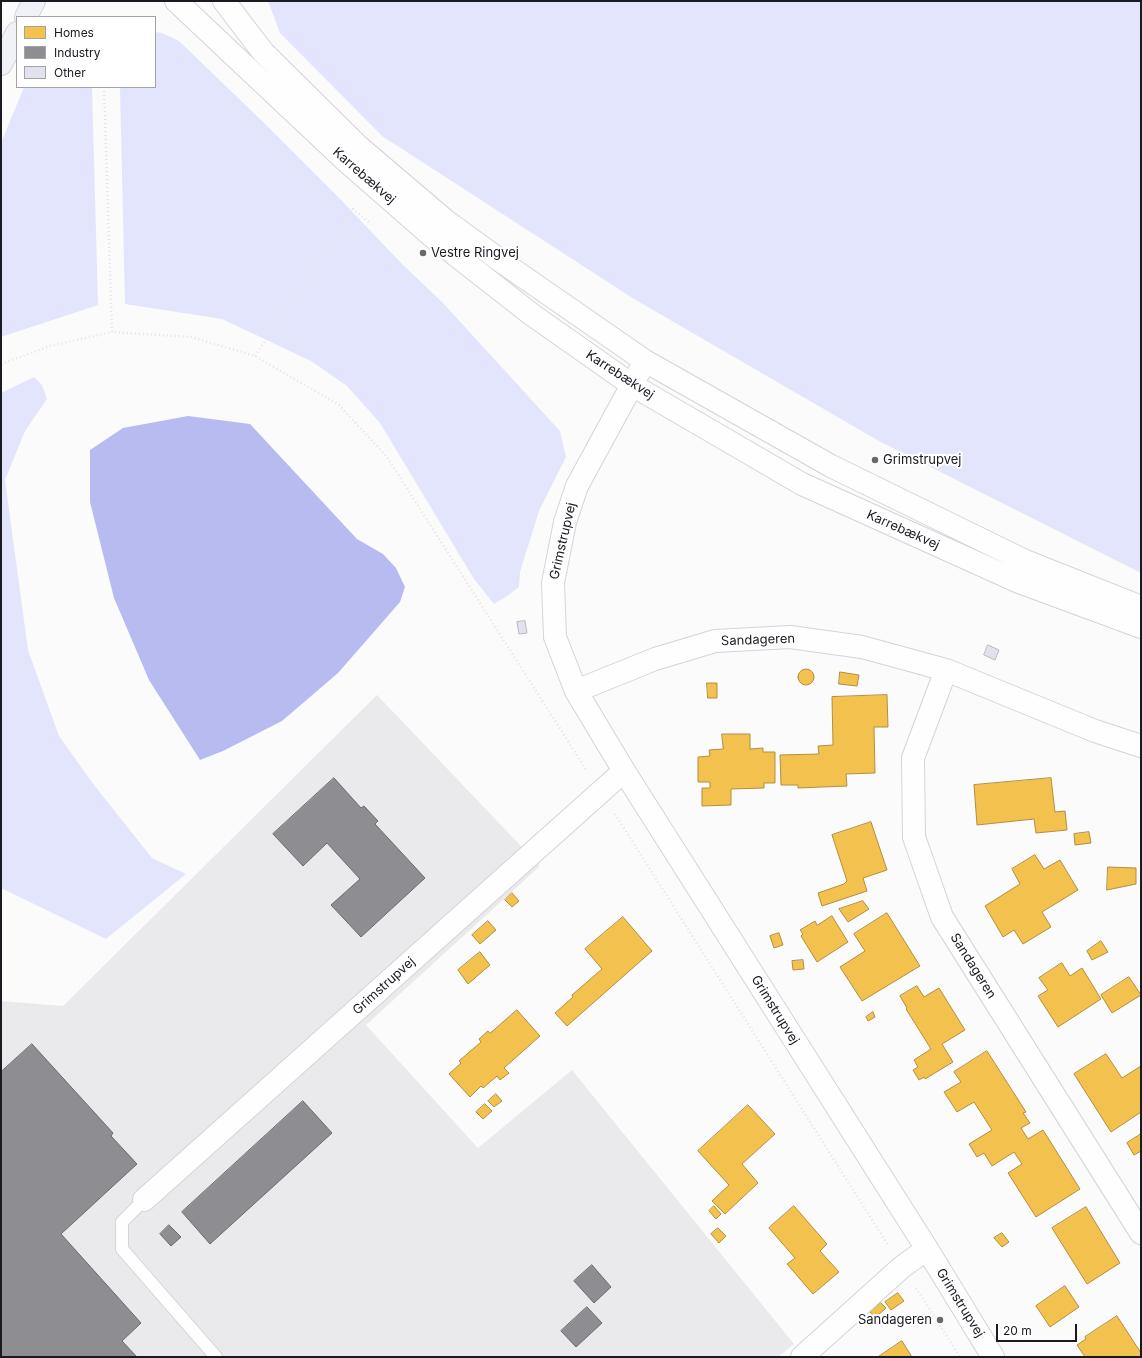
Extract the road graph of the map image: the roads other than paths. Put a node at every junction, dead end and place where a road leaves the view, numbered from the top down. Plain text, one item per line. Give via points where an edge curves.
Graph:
1 (34, 1) edge
2 (176, 1) edge
3 (224, 1) edge
4 (26, 16) edge
5 (16, 35) edge
6 (1, 64) edge
7 (645, 361) junction
8 (632, 385) junction
9 (1141, 607) edge
10 (1141, 627) edge
11 (946, 670) junction
12 (576, 691) junction
13 (1141, 746) edge
14 (624, 771) junction
15 (144, 1200) joint
16 (1141, 1234) edge
17 (927, 1249) junction
18 (216, 1357) edge
19 (802, 1357) edge
20 (993, 1357) edge

1 - 4 main road
2 - 8 street, Karrebækvej via 346,161 434,238 531,314
3 - 7 street, Karrebækvej via 263,52 358,146 446,221
5 - 6 main road
7 - 8 street, Grimstrupvej
7 - 9 street, Karrebækvej via 830,466 1025,561
8 - 10 street, Karrebækvej via 802,484 1019,582
8 - 12 street, Grimstrupvej via 577,486 565,522 553,583 555,637
11 - 12 street, Sandageren via 862,647 790,636 715,641 655,659
11 - 13 street, Sandageren via 1095,731
11 - 16 street, Sandageren via 913,758 914,837 942,917
12 - 14 street, Grimstrupvej
14 - 15 street, Grimstrupvej
14 - 17 street, Grimstrupvej
15 - 18 lane via 122,1222 122,1249
17 - 19 street via 902,1267
17 - 20 street, Grimstrupvej

